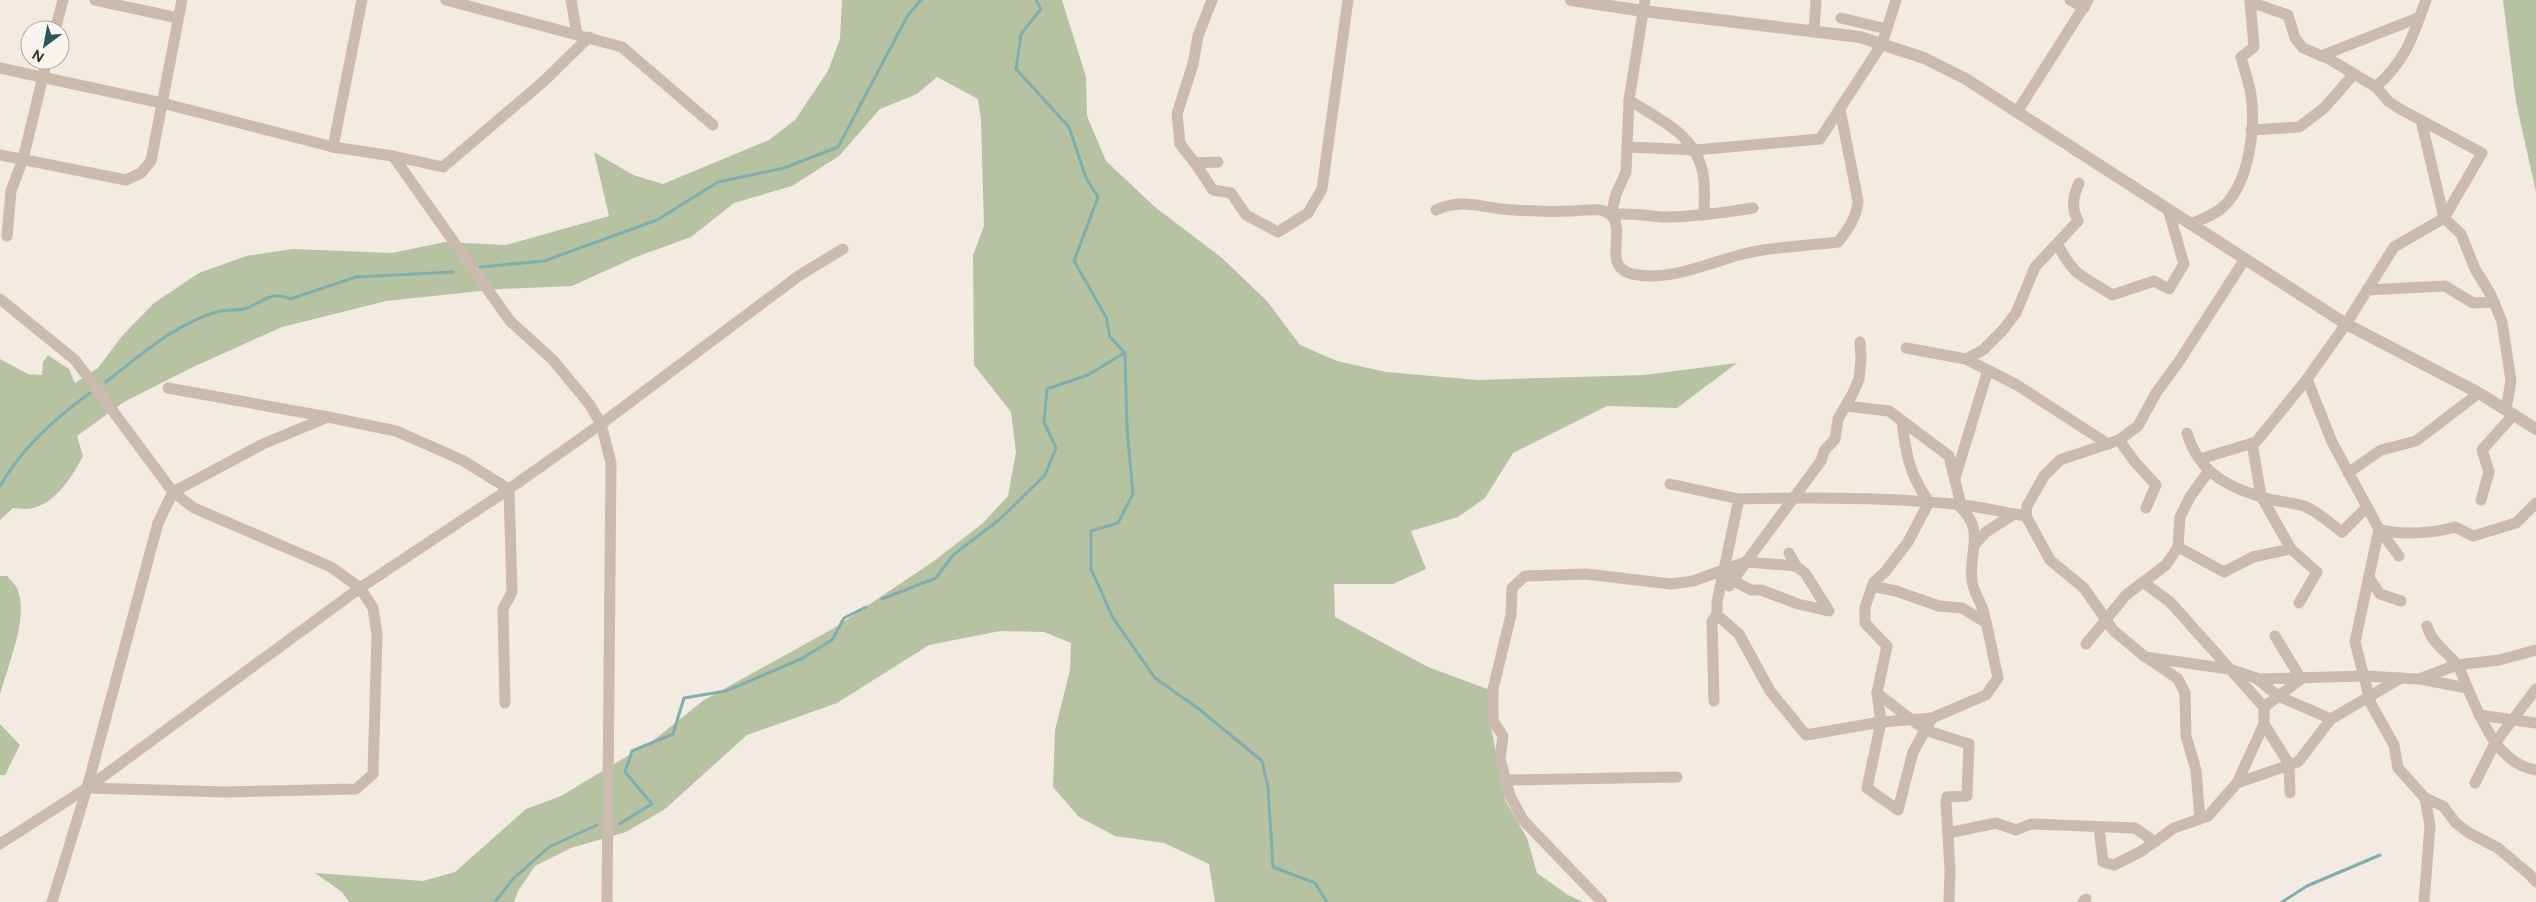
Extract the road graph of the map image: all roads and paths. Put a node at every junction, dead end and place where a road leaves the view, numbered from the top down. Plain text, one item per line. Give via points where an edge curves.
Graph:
1 (63, 0) edge
2 (95, 0) edge
3 (182, 0) edge
4 (362, 0) edge
5 (446, 0) edge
6 (571, 0) edge
7 (1212, 0) edge
8 (1348, 0) edge
9 (1571, 0) edge
10 (1816, 0) edge
11 (1896, 0) edge
12 (2070, 0) edge
13 (2426, 0) edge
14 (2250, 1) edge
15 (2086, 4) edge
16 (1644, 6) edge
17 (2420, 17) junction
18 (178, 18) junction
19 (1841, 18) dead end
20 (58, 20) edge
21 (1887, 29) junction
22 (1814, 31) junction
23 (576, 34) junction
24 (589, 37) junction
25 (1882, 44) junction
26 (2321, 56) junction
27 (0, 68) edge
28 (44, 70) edge
29 (2354, 74) junction
30 (42, 77) junction
31 (2376, 87) junction
32 (1629, 100) junction
33 (162, 103) junction
34 (1840, 109) junction
35 (2017, 112) junction
36 (2421, 120) junction
37 (714, 125) dead end
38 (2251, 130) junction
39 (333, 147) junction
40 (1629, 147) junction
41 (1695, 150) junction
42 (0, 155) edge
43 (393, 156) junction
44 (23, 159) junction
45 (1218, 162) dead end
46 (1195, 163) junction
47 (2079, 183) dead end
48 (1753, 208) dead end
49 (2168, 209) junction
50 (1436, 210) dead end
51 (1611, 215) junction
52 (1704, 215) junction
53 (2444, 218) junction
54 (2191, 224) junction
55 (7, 236) dead end
56 (2058, 245) junction
57 (843, 249) dead end
58 (2245, 259) junction
59 (2367, 290) junction
60 (0, 299) edge
61 (2494, 302) junction
62 (2346, 324) junction
63 (1860, 342) dead end
64 (1906, 348) dead end
65 (1966, 359) junction
66 (1988, 370) junction
67 (2307, 379) junction
68 (168, 388) dead end
69 (2479, 393) junction
70 (1846, 406) junction
71 (2510, 412) junction
72 (328, 416) junction
73 (1902, 421) junction
74 (601, 424) junction
75 (2536, 429) edge
76 (2187, 433) dead end
77 (2114, 442) junction
78 (2252, 444) junction
79 (2200, 459) junction
80 (2208, 472) junction
81 (2348, 472) junction
82 (1955, 478) junction
83 (1670, 484) dead end
84 (509, 489) junction
85 (173, 492) junction
86 (2261, 496) junction
87 (1794, 497) junction
88 (1739, 499) junction
89 (2481, 500) dead end
90 (1929, 502) junction
91 (2536, 503) edge
92 (1959, 504) junction
93 (2367, 507) junction
94 (2146, 508) dead end
95 (2020, 515) junction
96 (2379, 529) junction
97 (1976, 543) junction
98 (2178, 547) junction
99 (2291, 549) junction
100 (1789, 553) dead end
101 (2399, 556) dead end
102 (1746, 562) junction
103 (1796, 566) junction
104 (1727, 575) junction
105 (2369, 578) junction
106 (2143, 582) junction
107 (1872, 586) junction
108 (360, 588) junction
109 (2401, 601) dead end
110 (2299, 603) dead end
111 (1717, 615) junction
112 (2105, 618) junction
113 (1985, 622) junction
114 (2427, 626) dead end
115 (2275, 636) dead end
116 (2086, 644) dead end
117 (2536, 650) edge
118 (2145, 657) junction
119 (2457, 665) junction
120 (2228, 669) junction
121 (2364, 676) junction
122 (2255, 678) junction
123 (2401, 678) junction
124 (2301, 679) junction
125 (2419, 679) junction
126 (2467, 688) junction
127 (2536, 689) edge
128 (1877, 693) junction
129 (2278, 696) junction
130 (2369, 696) junction
131 (1714, 701) dead end
132 (505, 703) dead end
133 (2264, 707) junction
134 (2480, 715) junction
135 (1932, 718) junction
136 (2331, 719) junction
137 (1913, 720) junction
138 (2512, 720) junction
139 (1881, 722) junction
140 (2536, 723) edge
141 (2264, 724) junction
142 (1925, 730) junction
143 (2495, 743) junction
144 (2289, 764) junction
145 (2536, 770) edge
146 (1677, 778) dead end
147 (1506, 780) junction
148 (2236, 783) junction
149 (2475, 783) dead end
150 (87, 788) junction
151 (2290, 793) dead end
152 (2425, 798) junction
153 (2200, 819) junction
154 (2099, 827) junction
155 (1948, 833) junction
156 (2155, 842) junction
157 (0, 844) edge
158 (2534, 876) edge
159 (52, 902) edge
160 (608, 902) edge
161 (1602, 902) edge
162 (1948, 902) edge
163 (2424, 902) edge

1 - 20 street
2 - 18 street
3 - 18 street
4 - 39 street
5 - 23 street
6 - 23 street
7 - 46 street via 1198,36 1177,114 1180,144
8 - 46 street via 1322,189 1308,213 1278,232 1246,215 1231,193 1213,190
9 - 16 street
10 - 22 street
11 - 21 street
12 - 15 street
13 - 17 street
14 - 26 street via 2288,15 2295,38 2303,48
14 - 38 street via 2254,47 2241,57 2251,96
15 - 35 street
16 - 22 street
16 - 32 street
17 - 26 street
17 - 31 street via 2405,56
18 - 33 street
19 - 21 street
21 - 25 street
22 - 25 street via 1860,37
23 - 24 street
24 - 37 street via 622,47
24 - 43 street via 544,81 442,168
25 - 34 street
25 - 35 street via 1924,58
26 - 29 street
27 - 30 street
28 - 30 street
29 - 31 street
29 - 38 street via 2324,108 2299,127
30 - 33 street
30 - 44 street
31 - 36 street via 2388,101
32 - 40 street
32 - 41 street via 1680,132
33 - 39 street
33 - 44 street via 151,161 141,173 126,180
34 - 41 street via 1820,139
34 - 51 street via 1858,201 1852,225 1838,242 1744,254 1708,266 1656,276 1631,274 1620,268 1616,261 1615,223
35 - 49 street
36 - 53 street
36 - 53 street via 2482,153
38 - 54 street via 2251,148 2234,194 2224,207
39 - 43 street
40 - 41 street
40 - 51 street via 1626,172
41 - 52 street via 1702,171
42 - 44 street
43 - 74 street via 510,321 552,360 590,405
44 - 55 street via 11,191
45 - 46 street
47 - 56 street via 2073,210 2078,221
48 - 52 street
49 - 54 street
49 - 56 street via 2184,264 2169,289 2154,281 2112,295 2078,275
50 - 51 street via 1463,202 1503,209 1602,210
51 - 52 street
53 - 59 street via 2394,247
53 - 61 street via 2461,234 2475,269
54 - 58 street
56 - 65 street via 2035,268 2016,313 2003,330 1983,350
57 - 74 street via 800,275
58 - 62 street
58 - 77 street via 2156,393 2143,420 2132,432
59 - 61 street via 2445,286 2473,303
59 - 62 street
60 - 85 street via 75,360
61 - 71 street via 2502,322 2511,380
62 - 67 street
62 - 69 street
63 - 70 street via 1859,379
64 - 65 street
65 - 66 street
66 - 77 street
66 - 82 street
67 - 78 street
67 - 81 street via 2332,442
68 - 72 street
69 - 71 street
69 - 81 street via 2416,441 2381,450
70 - 73 street via 1889,411
70 - 87 street via 1838,419 1835,439
71 - 75 street
71 - 89 street via 2482,450 2489,472
72 - 84 street via 396,431 462,460
72 - 85 street via 264,444
73 - 82 street via 1949,456
73 - 90 street via 1908,463 1916,485
74 - 84 street
74 - 160 street via 611,463
76 - 79 street
77 - 94 street via 2156,485
77 - 95 street via 2051,466
78 - 79 street
78 - 86 street
79 - 80 street
80 - 86 street via 2235,487
80 - 98 street via 2180,517
81 - 93 street
82 - 92 street
83 - 88 street
84 - 108 street
84 - 132 street via 512,592 503,609
85 - 108 street via 194,508 331,567
85 - 150 street via 158,524
86 - 93 street via 2305,506 2342,532
86 - 99 street
87 - 88 street
87 - 90 street via 1864,497
87 - 102 street
88 - 104 street
90 - 92 street
90 - 107 street via 1908,542
91 - 96 street via 2516,523 2473,536 2455,527 2439,532 2390,533
92 - 95 street
92 - 97 street via 1971,520
93 - 96 street
95 - 97 street via 1986,532
95 - 112 street via 2050,560 2084,588
96 - 101 street
96 - 105 street
97 - 113 street via 1972,580
98 - 99 street via 2224,572 2253,557
98 - 106 street via 2166,565
99 - 110 street via 2317,572
100 - 103 street
102 - 103 street
102 - 104 street
103 - 104 street via 1829,611 1761,590 1751,590
104 - 111 street via 1717,602
104 - 147 street via 1671,584 1586,574 1525,576 1512,588 1511,615 1493,689 1493,721 1503,736 1500,759
105 - 109 street via 2380,594
105 - 121 street via 2355,642
106 - 112 street
106 - 120 street via 2170,602
107 - 113 street via 1939,606 1962,608
107 - 128 street via 1865,607 1866,623 1887,646
108 - 150 street
108 - 150 street via 372,608 377,635 373,774 356,789 228,792
111 - 131 street via 1712,621
111 - 139 street via 1739,634 1770,691 1806,735
112 - 116 street
112 - 118 street via 2112,630
113 - 135 street via 1998,678 1986,694
114 - 119 street via 2430,638
115 - 124 street
117 - 119 street via 2499,660
118 - 120 street
118 - 153 street via 2178,679 2185,693 2186,736 2196,770
119 - 125 street
119 - 126 street
120 - 122 street
120 - 133 street
121 - 123 street
121 - 124 street
121 - 130 street
122 - 124 street
122 - 129 street
123 - 125 street
123 - 130 street
124 - 129 street
125 - 126 street
126 - 134 street
127 - 138 street
128 - 137 street
128 - 139 street
129 - 133 street
129 - 136 street
130 - 136 street
130 - 152 street via 2394,745 2398,768
133 - 141 street
134 - 138 street
134 - 143 street
135 - 137 street
135 - 142 street
136 - 144 street via 2307,753 2298,762
137 - 139 street
137 - 142 street
138 - 140 street
138 - 143 street
139 - 142 street via 1867,788 1898,810 1913,752
141 - 144 street
141 - 148 street
142 - 155 street via 1968,744 1970,778 1967,796 1947,797
143 - 145 street via 2515,764
143 - 149 street
144 - 148 street
144 - 151 street
146 - 147 street
147 - 161 street via 1510,796 1523,820
148 - 153 street via 2208,816
150 - 157 street
150 - 159 street
152 - 158 street via 2443,806 2469,833 2498,848
152 - 163 street via 2430,826
153 - 156 street via 2174,828
154 - 155 street via 2030,824 2016,830 1996,823
154 - 156 street via 2135,828
154 - 156 street via 2103,862 2114,865
155 - 162 street

